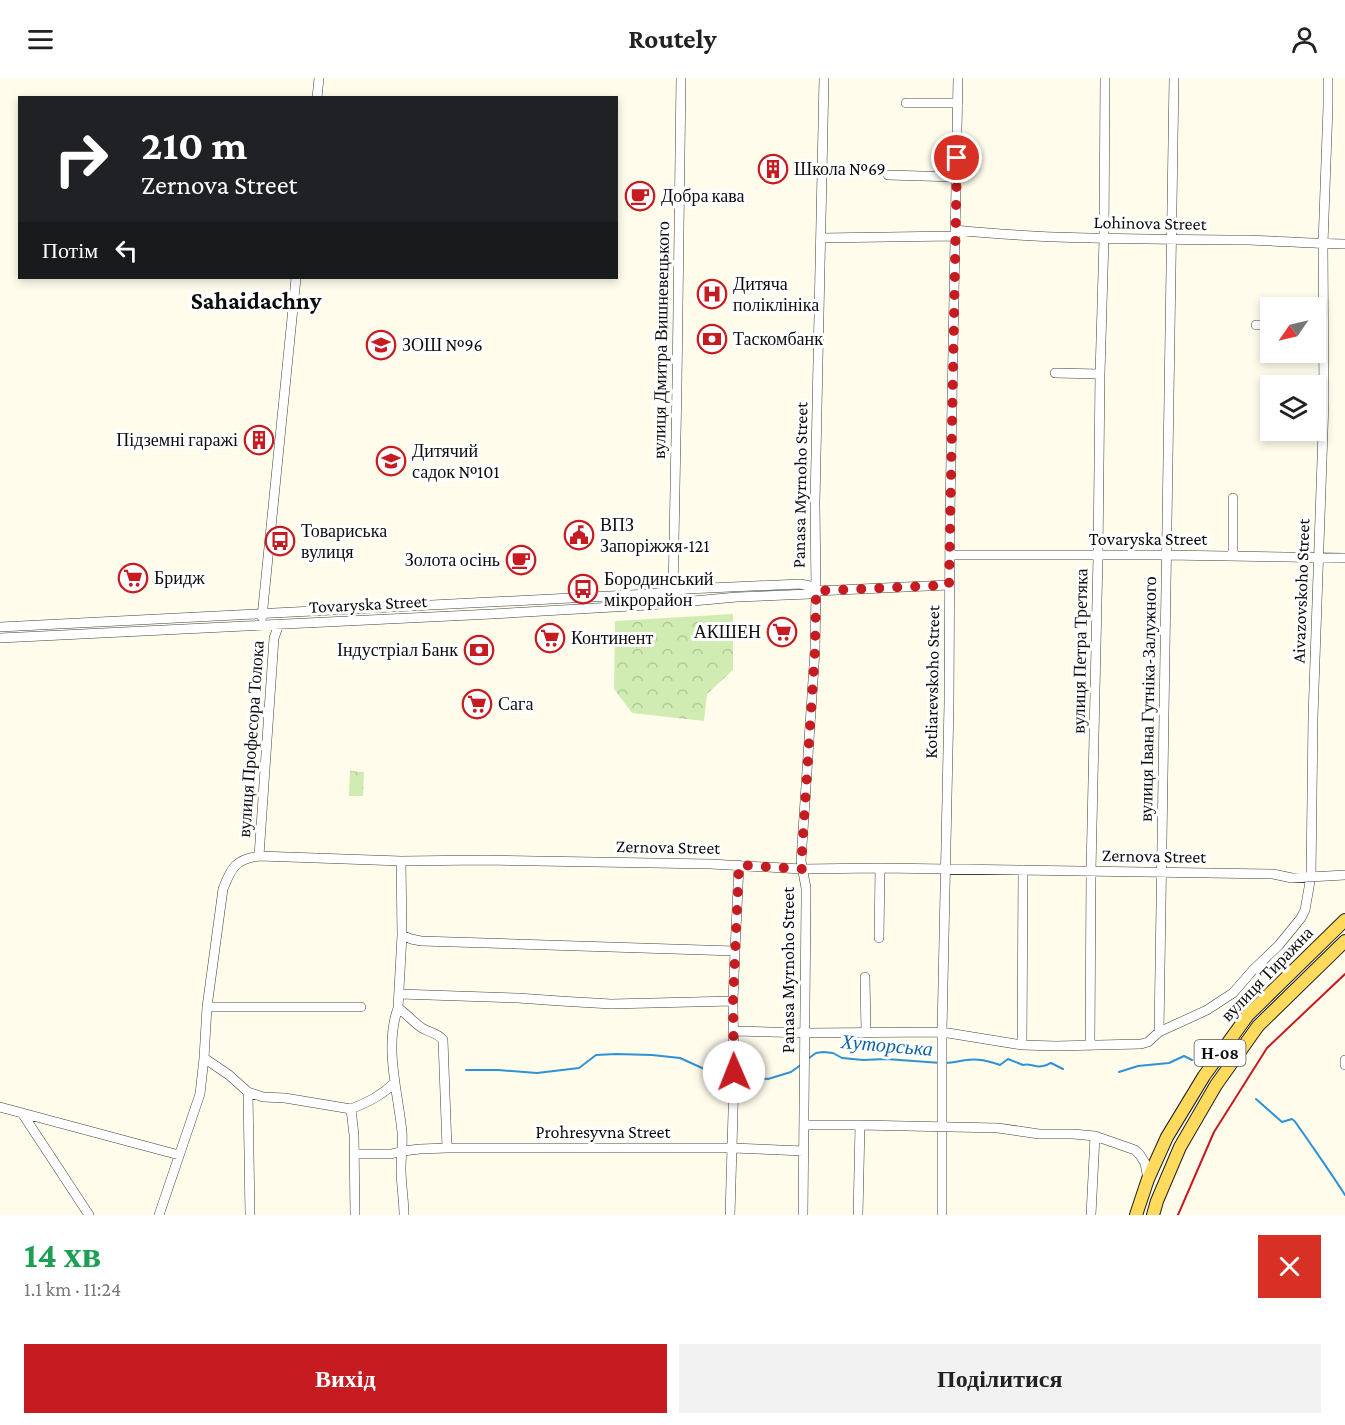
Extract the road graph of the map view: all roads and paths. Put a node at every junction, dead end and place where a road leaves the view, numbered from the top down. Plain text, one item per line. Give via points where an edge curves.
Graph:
1 (319, 78) edge
2 (681, 78) edge
3 (824, 78) edge
4 (958, 78) edge
5 (1105, 78) edge
6 (1174, 78) edge
7 (1328, 78) edge
8 (317, 96) edge
9 (906, 103) dead end
10 (958, 104) junction
11 (888, 175) dead end
12 (956, 177) junction
13 (955, 233) junction
14 (821, 238) junction
15 (1104, 239) junction
16 (1171, 240) junction
17 (1323, 244) junction
18 (1345, 244) edge
19 (296, 279) edge
20 (1320, 297) edge
21 (1256, 325) dead end
22 (1260, 325) edge
23 (1321, 363) edge
24 (1055, 373) dead end
25 (1100, 374) junction
26 (1233, 498) dead end
27 (950, 555) junction
28 (1167, 555) junction
29 (1098, 556) junction
30 (1233, 556) junction
31 (1319, 558) junction
32 (1345, 558) edge
33 (949, 585) junction
34 (672, 590) junction
35 (816, 591) junction
36 (649, 594) junction
37 (673, 602) junction
38 (649, 604) junction
39 (262, 613) junction
40 (140, 620) junction
41 (279, 624) junction
42 (262, 625) junction
43 (0, 627) edge
44 (140, 631) junction
45 (0, 638) edge
46 (259, 856) junction
47 (401, 861) junction
48 (739, 865) junction
49 (880, 868) junction
50 (802, 869) junction
51 (945, 869) junction
52 (1023, 870) junction
53 (1091, 872) junction
54 (1161, 872) junction
55 (1345, 875) edge
56 (1311, 876) junction
57 (1345, 920) edge
58 (402, 935) junction
59 (879, 938) dead end
60 (1345, 941) edge
61 (735, 951) junction
62 (865, 977) dead end
63 (399, 994) junction
64 (733, 1001) junction
65 (207, 1007) junction
66 (361, 1007) dead end
67 (398, 1008) junction
68 (734, 1031) junction
69 (942, 1032) junction
70 (1159, 1032) junction
71 (805, 1033) junction
72 (866, 1033) junction
73 (1022, 1045) junction
74 (1090, 1046) junction
75 (204, 1058) junction
76 (1345, 1060) edge
77 (1345, 1065) edge
78 (394, 1083) junction
79 (248, 1092) junction
80 (0, 1107) edge
81 (351, 1109) junction
82 (22, 1113) junction
83 (804, 1125) junction
84 (860, 1125) junction
85 (941, 1126) junction
86 (1095, 1136) junction
87 (447, 1148) junction
88 (733, 1148) junction
89 (403, 1151) junction
90 (804, 1151) junction
91 (354, 1154) junction
92 (178, 1155) junction
93 (1148, 1179) junction
94 (89, 1215) edge
95 (159, 1215) edge
96 (250, 1215) edge
97 (355, 1215) edge
98 (404, 1215) edge
99 (730, 1215) edge
100 (803, 1215) edge
101 (858, 1215) edge
102 (942, 1215) edge
103 (1091, 1215) edge
104 (1136, 1215) edge
105 (1153, 1215) edge

1 - 8 street
2 - 34 street, вулиця Дмитра Вишневецького
3 - 14 street, Panasa Myrnoho Street
4 - 10 street, Kotliarevskoho Street
5 - 15 street, вулиця Петра Третяка
6 - 16 street, вулиця Івана Гутніка-Залужного
7 - 17 street, Aivazovskoho Street
9 - 10 street
10 - 12 street, Kotliarevskoho Street
11 - 12 street
12 - 13 street, Kotliarevskoho Street
13 - 14 street, Lohinova Street
13 - 15 street, Lohinova Street
13 - 27 street, Kotliarevskoho Street
14 - 35 street, Panasa Myrnoho Street
15 - 16 street, Lohinova Street
15 - 25 street, вулиця Петра Третяка
16 - 17 street, Lohinova Street
16 - 28 street, вулиця Івана Гутніка-Залужного
17 - 18 street, Lohinova Street
17 - 20 street, Aivazovskoho Street
19 - 39 street, вулиця Професора Толока
21 - 22 street
23 - 31 street, Aivazovskoho Street via 1324,402
24 - 25 street
25 - 29 street, вулиця Петра Третяка
26 - 30 street
27 - 29 street, Tovaryska Street
27 - 33 street, Kotliarevskoho Street
28 - 29 street, Tovaryska Street
28 - 30 street, Tovaryska Street
28 - 54 street, вулиця Івана Гутніка-Залужного
29 - 53 street, вулиця Петра Третяка
30 - 31 street, Tovaryska Street
31 - 32 street, Tovaryska Street
31 - 56 street, Aivazovskoho Street
33 - 35 street
33 - 51 street, Kotliarevskoho Street
34 - 35 street, Tovaryska Street via 800,584
34 - 36 street, Tovaryska Street
34 - 37 street, вулиця Дмитра Вишневецького
35 - 37 street, Tovaryska Street
35 - 50 street, Panasa Myrnoho Street
36 - 38 street via 655,599
36 - 39 street, Tovaryska Street
37 - 38 street, Tovaryska Street
38 - 41 street, Tovaryska Street
39 - 40 street, Tovaryska Street
39 - 42 street, вулиця Професора Толока
40 - 43 street, Tovaryska Street
40 - 44 street
41 - 42 street, Tovaryska Street
41 - 46 street, вулиця Професора Толока via 274,638
42 - 44 street, Tovaryska Street
44 - 45 street, Tovaryska Street
46 - 47 street, Zernova Street
46 - 65 street, Zernova Street via 237,863 228,874
47 - 48 street, Zernova Street
47 - 58 street
48 - 50 street, Zernova Street
48 - 61 street
49 - 50 street, Zernova Street
49 - 51 street, Zernova Street
49 - 59 street
50 - 71 street, Panasa Myrnoho Street via 806,894
51 - 52 street, Zernova Street
51 - 69 street, Kotliarevskoho Street
52 - 53 street, Zernova Street
52 - 73 street
53 - 54 street, Zernova Street
53 - 74 street, вулиця Петра Третяка
54 - 56 street, Zernova Street
54 - 70 street, вулиця Івана Гутніка-Залужного
55 - 56 street, Zernova Street
56 - 70 street, Aivazovskoho Street via 1301,918 1240,986 1207,1010
57 - 93 main road, вулиця Тиражна / Н-08 via 1248,1015 1204,1076 1167,1137
58 - 61 street via 421,941
58 - 63 street
60 - 105 main road, вулиця Тиражна / Н-08 via 1258,1026 1216,1085 1180,1147
61 - 64 street
62 - 72 street
63 - 64 street via 611,1004
63 - 67 street
64 - 68 street
65 - 66 street
65 - 75 street
67 - 78 street via 393,1030
67 - 87 street via 443,1040
68 - 71 street
68 - 88 street
69 - 72 street
69 - 73 street
69 - 85 street, Kotliarevskoho Street
70 - 74 street via 1141,1044
71 - 72 street
71 - 83 street, Panasa Myrnoho Street
73 - 74 street
75 - 79 street
75 - 92 street via 200,1094
76 - 77 street
78 - 81 street via 372,1100
78 - 89 street
79 - 81 street
79 - 96 street
80 - 82 street
81 - 91 street
82 - 92 street
82 - 94 street
83 - 84 street
83 - 90 street, Panasa Myrnoho Street
84 - 85 street
84 - 101 street
85 - 86 street
85 - 102 street, Kotliarevskoho Street
86 - 93 street via 1135,1150 1145,1163
86 - 103 street
87 - 88 street, Prohresyvna Street
87 - 89 street, Prohresyvna Street
88 - 90 street, Prohresyvna Street
88 - 99 street
89 - 91 street, Prohresyvna Street
89 - 98 street
90 - 100 street, Panasa Myrnoho Street
91 - 97 street
92 - 95 street
93 - 104 main road, вулиця Тиражна / Н-08

